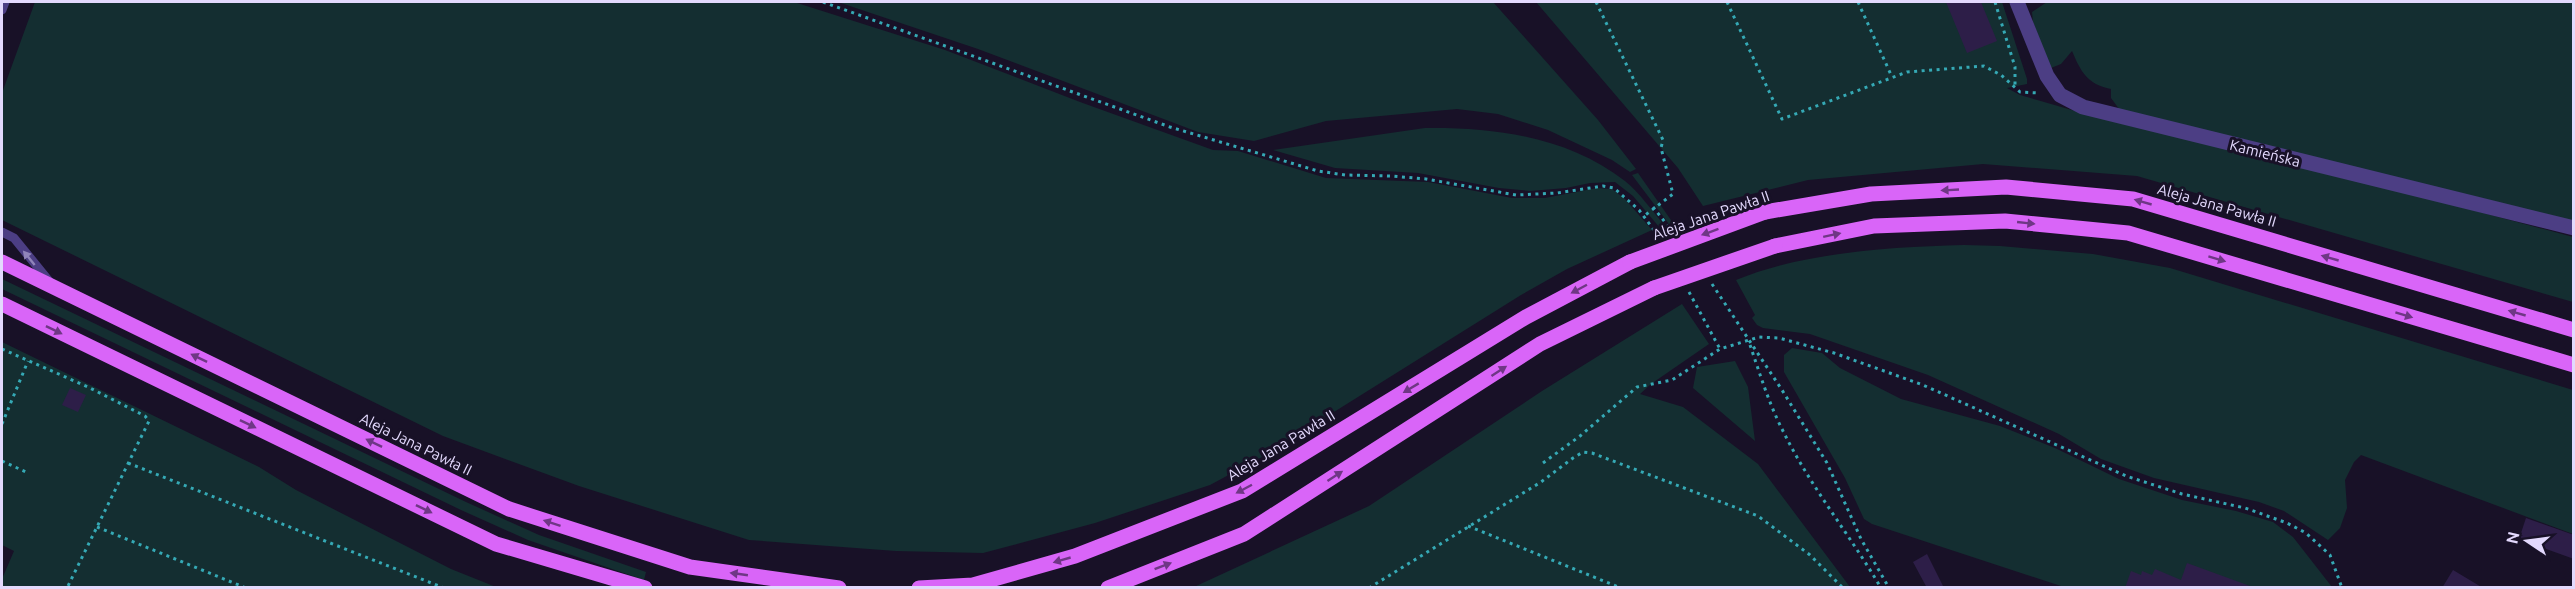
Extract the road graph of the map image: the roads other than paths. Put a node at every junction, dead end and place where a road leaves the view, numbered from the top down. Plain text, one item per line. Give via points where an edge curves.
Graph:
1 (5, 2) edge
2 (2017, 2) edge
3 (2, 10) edge
4 (2574, 228) edge
5 (2, 232) edge
6 (2, 262) edge
7 (54, 288) junction
8 (2, 304) edge
9 (2574, 330) edge
10 (2574, 365) edge
11 (645, 588) edge
12 (839, 588) edge
13 (919, 588) edge
14 (1108, 588) edge

1 - 3 lane
2 - 4 street, Kamieńska via 2047,76 2060,95 2083,107
7 -> 5 lane via 14,238
6 - 7 main road, Aleja Jana Pawła II
12 -> 7 main road, Aleja Jana Pawła II via 690,567 509,509
8 -> 11 main road via 496,544
9 -> 13 main road, Aleja Jana Pawła II, bridge via 2133,199 2006,187 1871,194 1765,212 1630,262 1526,317 1242,491 1075,556 973,585
14 -> 10 main road, bridge via 1244,534 1540,344 1653,288 1775,246 1874,226 2005,221 2128,233

